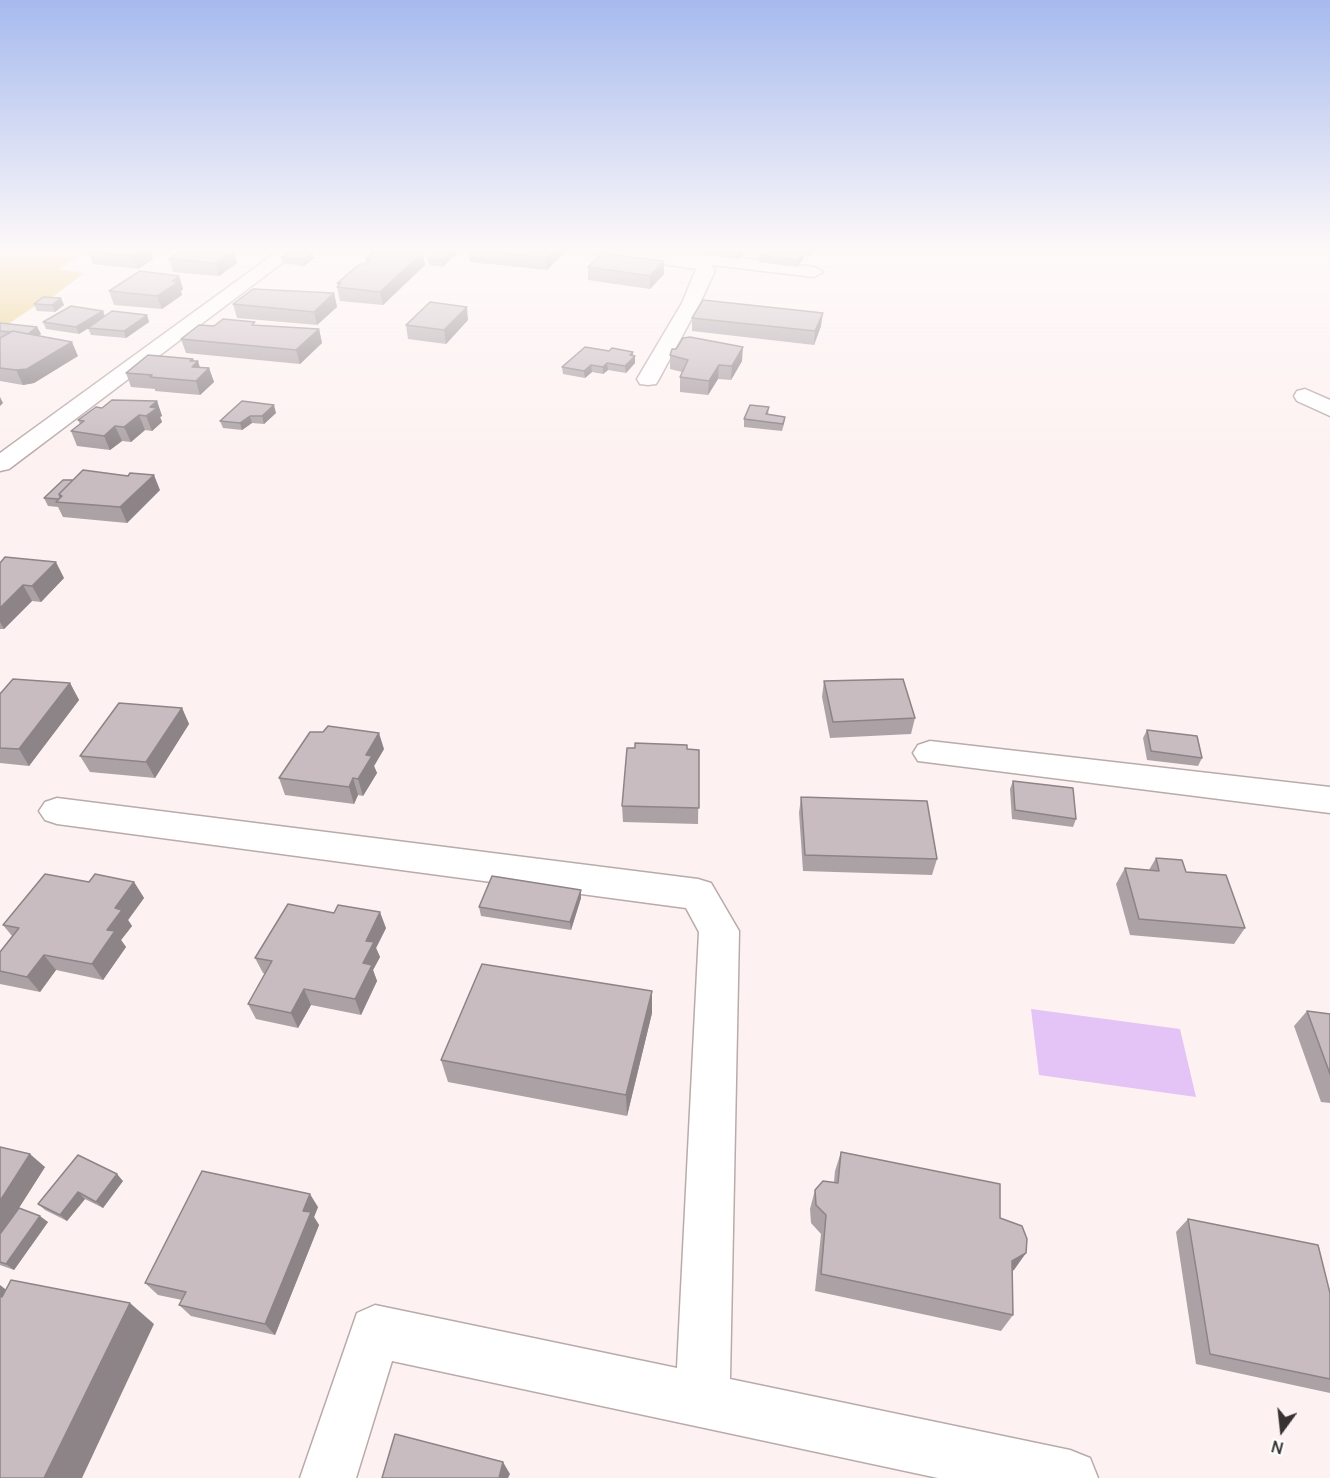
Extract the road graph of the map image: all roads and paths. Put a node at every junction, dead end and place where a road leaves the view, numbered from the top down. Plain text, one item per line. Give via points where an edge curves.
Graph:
1 (200, 317) edge
2 (683, 317) edge
3 (648, 379) dead end
4 (1305, 396) dead end
5 (1330, 409) edge
6 (0, 464) edge
7 (930, 753) dead end
8 (1330, 800) edge
9 (57, 811) dead end
10 (702, 1400) junction
11 (328, 1478) edge
12 (1070, 1478) edge

1 - 6 street
2 - 3 street
4 - 5 street
7 - 8 street
9 - 10 street via 698,894 719,931
10 - 11 street via 375,1331
10 - 12 street

